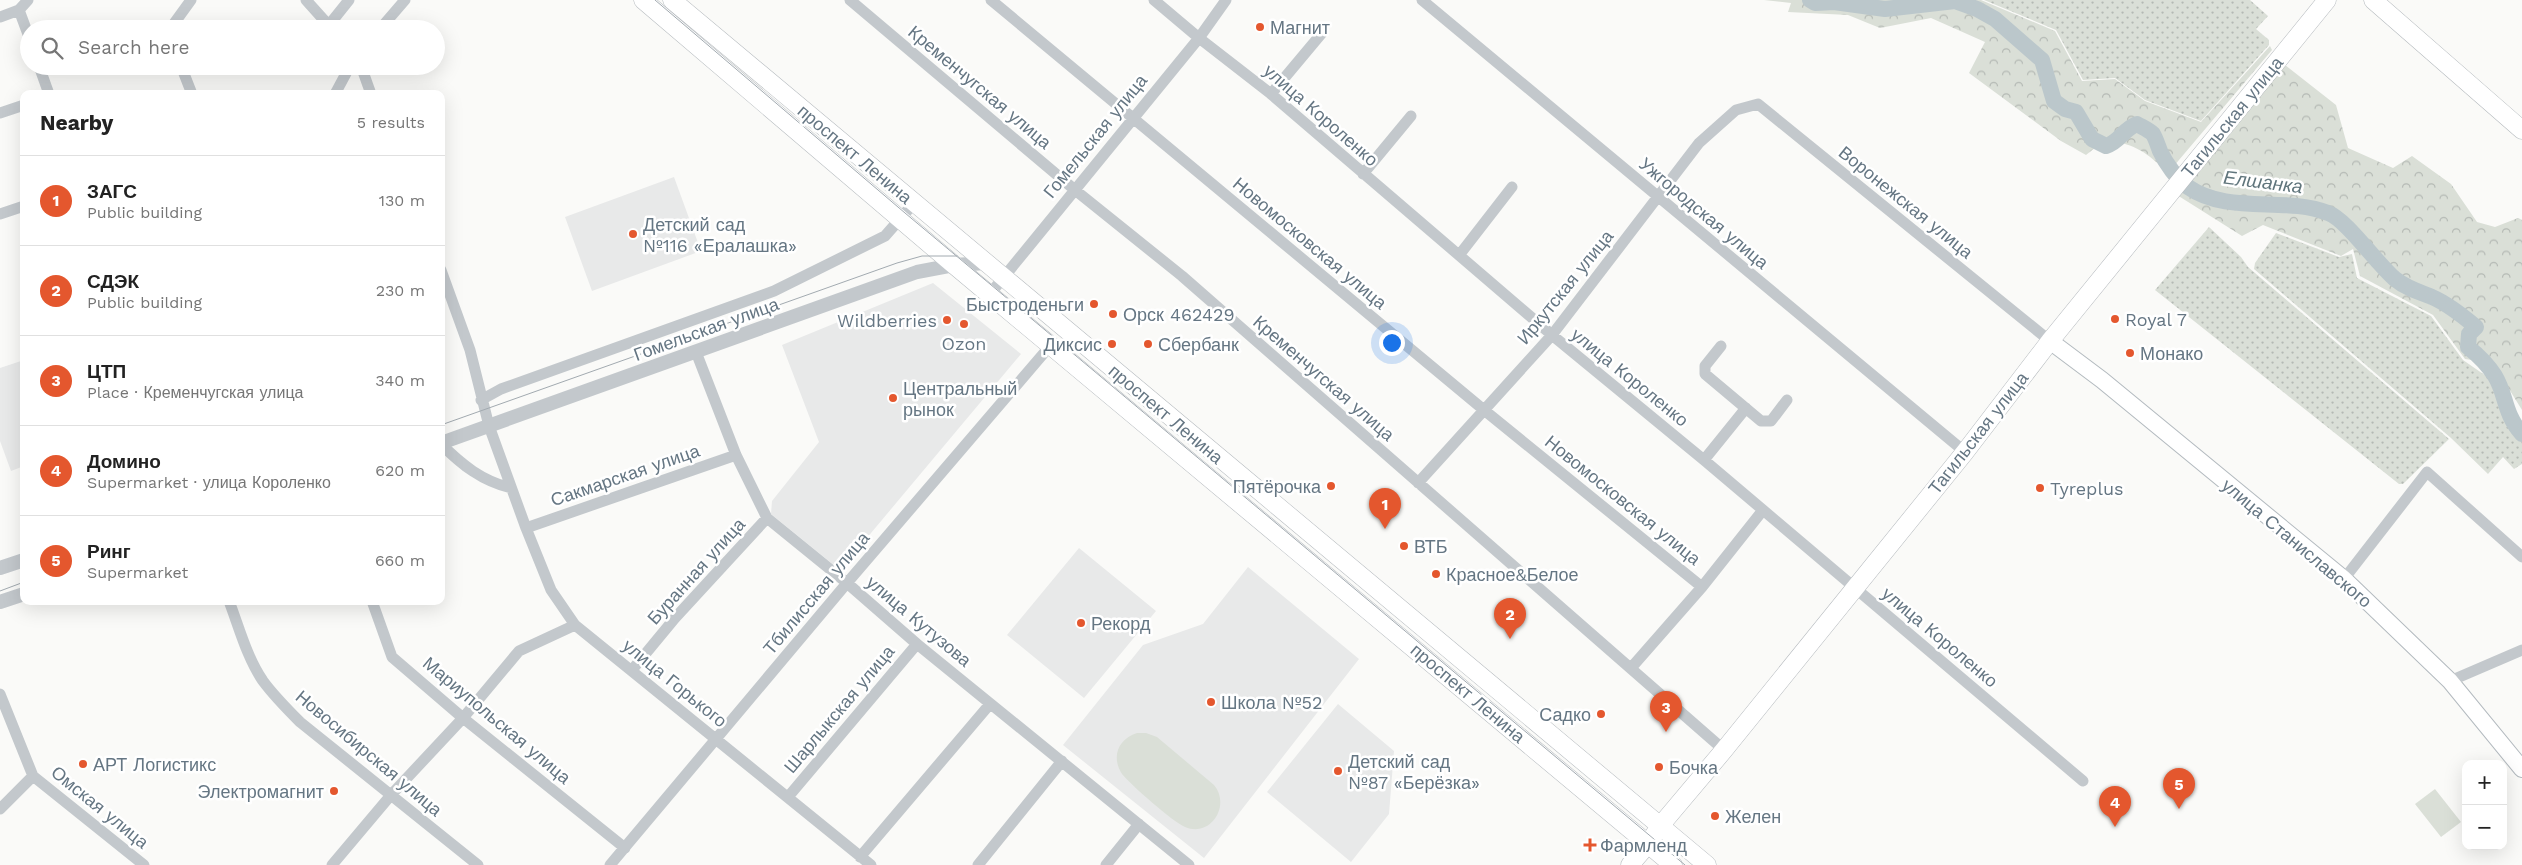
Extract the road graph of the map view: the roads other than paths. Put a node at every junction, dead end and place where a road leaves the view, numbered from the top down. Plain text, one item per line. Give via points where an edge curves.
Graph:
1 (28, 0) edge
2 (191, 0) edge
3 (306, 0) edge
4 (349, 0) edge
5 (405, 0) edge
6 (643, 0) edge
7 (850, 0) edge
8 (991, 0) edge
9 (1154, 0) edge
10 (1226, 0) edge
11 (1422, 0) edge
12 (2327, 0) edge
13 (2373, 0) edge
14 (675, 3) edge
15 (19, 10) junction
16 (0, 17) edge
17 (23, 20) edge
18 (177, 20) edge
19 (324, 20) edge
20 (335, 20) edge
21 (388, 20) edge
22 (666, 20) junction
23 (1322, 33) dead end
24 (1199, 38) junction
25 (42, 75) edge
26 (185, 75) edge
27 (345, 75) edge
28 (364, 75) edge
29 (48, 90) edge
30 (190, 90) edge
31 (337, 90) edge
32 (370, 90) edge
33 (1271, 94) junction
34 (20, 106) edge
35 (1736, 110) joint
36 (0, 113) edge
37 (1411, 116) dead end
38 (1133, 118) junction
39 (2522, 130) edge
40 (1363, 174) junction
41 (1512, 187) dead end
42 (1075, 190) junction
43 (1658, 198) junction
44 (914, 203) junction
45 (20, 207) edge
46 (0, 214) edge
47 (900, 218) junction
48 (1460, 254) junction
49 (986, 263) junction
50 (954, 265) junction
51 (1003, 278) junction
52 (445, 281) edge
53 (990, 294) junction
54 (1552, 335) junction
55 (2050, 341) junction
56 (1050, 346) junction
57 (1721, 346) dead end
58 (696, 352) junction
59 (1142, 393) junction
60 (481, 400) junction
61 (1786, 400) dead end
62 (1746, 408) junction
63 (1127, 410) junction
64 (1484, 410) junction
65 (489, 426) junction
66 (445, 442) edge
67 (445, 447) edge
68 (1965, 452) junction
69 (736, 455) junction
70 (1704, 460) junction
71 (1418, 484) junction
72 (512, 488) junction
73 (1763, 510) junction
74 (1290, 517) junction
75 (767, 518) junction
76 (526, 528) junction
77 (1275, 533) junction
78 (2522, 557) edge
79 (20, 561) edge
80 (0, 568) edge
81 (2344, 578) junction
82 (847, 583) junction
83 (1702, 587) junction
84 (1853, 588) junction
85 (20, 595) edge
86 (1388, 599) junction
87 (0, 602) edge
88 (231, 605) edge
89 (373, 605) edge
90 (1374, 615) junction
91 (575, 625) junction
92 (1428, 632) junction
93 (917, 644) junction
94 (1415, 648) junction
95 (2522, 650) edge
96 (1631, 668) junction
97 (632, 670) junction
98 (2450, 681) junction
99 (0, 694) edge
100 (990, 704) junction
101 (463, 718) junction
102 (1545, 730) junction
103 (716, 740) junction
104 (1531, 746) junction
105 (1724, 750) junction
106 (1062, 761) junction
107 (2522, 769) edge
108 (33, 776) junction
109 (2083, 781) dead end
110 (391, 795) junction
111 (788, 797) junction
112 (0, 809) edge
113 (1139, 824) junction
114 (1660, 826) junction
115 (1648, 844) junction
116 (625, 848) junction
117 (860, 857) junction
118 (144, 865) edge
119 (332, 865) edge
120 (478, 865) edge
121 (610, 865) edge
122 (871, 865) edge
123 (978, 865) edge
124 (1106, 865) edge
125 (1189, 865) edge
126 (1630, 865) edge
127 (1673, 865) edge
128 (1707, 865) edge

1 - 15 street
2 - 18 street
3 - 19 street
4 - 20 street
5 - 21 street
6 - 22 main road, проспект Ленина
7 - 42 street, Кременчугская улица
8 - 38 street, Новомосковская улица
9 - 24 street, улица Короленко
10 - 24 street, Гомельская улица
11 - 43 street, Ужгородская улица
12 - 55 main road, Тагильская улица
13 - 39 main road
14 - 22 street
14 - 44 main road, проспект Ленина
15 - 16 street
15 - 17 street
22 - 47 main road, проспект Ленина
23 - 33 street
24 - 33 street, улица Короленко
24 - 38 street, Гомельская улица
25 - 29 street
26 - 30 street
27 - 31 street
28 - 32 street
33 - 40 street, улица Короленко
34 - 36 street
35 - 43 street, Иркутская улица via 1699,143
35 - 55 street, Воронежская улица via 1758,104
37 - 40 street
38 - 42 street, Гомельская улица
38 - 64 street, Новомосковская улица
40 - 48 street, улица Короленко
41 - 48 street
42 - 51 street, Гомельская улица
42 - 71 street, Кременчугская улица via 1182,276
43 - 54 street, Иркутская улица
43 - 68 street, Ужгородская улица
44 - 47 street, Гомельская улица
44 - 49 main road, проспект Ленина
45 - 46 street
47 - 50 main road, проспект Ленина
47 - 60 street, Гомельская улица via 885,236 774,291 501,389
48 - 54 street, улица Короленко
49 - 50 street, Гомельская улица
49 - 51 main road, проспект Ленина
50 - 53 main road, проспект Ленина
50 - 58 street, Гомельская улица via 917,272
51 - 53 street, Гомельская улица
51 - 59 main road, проспект Ленина
52 - 60 street, улица Горького via 470,350
53 - 56 main road, проспект Ленина
54 - 64 street, Иркутская улица
54 - 70 street, улица Короленко
55 - 68 main road, Тагильская улица
55 - 81 main road, улица Станиславского
56 - 63 main road, проспект Ленина
56 - 82 street, Тбилисская улица
57 - 62 street via 1705,366 1705,374
58 - 65 street, Гомельская улица
58 - 69 street, улица Кутузова
59 - 63 street
59 - 74 main road, проспект Ленина
60 - 65 street, улица Горького
61 - 62 street via 1771,421 1761,421
62 - 70 street
63 - 77 main road, проспект Ленина
64 - 71 street, Иркутская улица
64 - 83 street, Новомосковская улица
65 - 66 street, Гомельская улица
65 - 72 street, улица Горького
67 - 72 street via 470,471
68 - 84 main road, Тагильская улица
69 - 75 street, улица Кутузова
69 - 76 street, Сакмарская улица
70 - 73 street, улица Короленко
71 - 96 street, Кременчугская улица
72 - 76 street, улица Горького
73 - 83 street
73 - 84 street, улица Короленко
74 - 77 street
74 - 86 main road, проспект Ленина
75 - 82 street, улица Кутузова
75 - 97 street, Буранная улица
76 - 91 street, улица Горького via 551,590
77 - 90 main road, проспект Ленина
78 - 81 street via 2427,472
79 - 80 street
81 - 98 main road, улица Станиславского
82 - 93 street, улица Кутузова
82 - 103 street, Тбилисская улица
83 - 96 street
84 - 105 main road, Тагильская улица
84 - 109 street, улица Короленко
85 - 87 street
86 - 90 street
86 - 92 main road, проспект Ленина
88 - 110 street, Новосибирская улица via 259,673 284,706
89 - 101 street, Мариупольская улица via 392,656
90 - 94 main road, проспект Ленина
91 - 97 street, улица Горького
91 - 101 street via 519,651
92 - 94 street
92 - 102 main road, проспект Ленина
93 - 100 street, улица Кутузова
93 - 111 street, Шарлыкская улица
94 - 104 main road, проспект Ленина
95 - 98 street
96 - 105 street, Кременчугская улица
97 - 103 street, улица Горького
98 - 107 main road, улица Станиславского
99 - 108 street, Омская улица
100 - 106 street, улица Кутузова
100 - 117 street
101 - 110 street
101 - 116 street, Мариупольская улица
102 - 104 street
102 - 114 main road, проспект Ленина
103 - 111 street, улица Горького
103 - 116 street, Тбилисская улица
104 - 115 main road, проспект Ленина
105 - 114 main road, Тагильская улица
106 - 113 street, улица Кутузова
106 - 123 street
108 - 112 street
108 - 118 street, Омская улица
110 - 119 street
110 - 120 street, Новосибирская улица
111 - 117 street, улица Горького
113 - 124 street
113 - 125 street, улица Кутузова
114 - 115 main road, Тагильская улица
114 - 128 main road, проспект Ленина
115 - 126 main road, Тагильская улица
115 - 127 main road, проспект Ленина
116 - 121 street, Тбилисская улица
117 - 122 street, улица Горького

